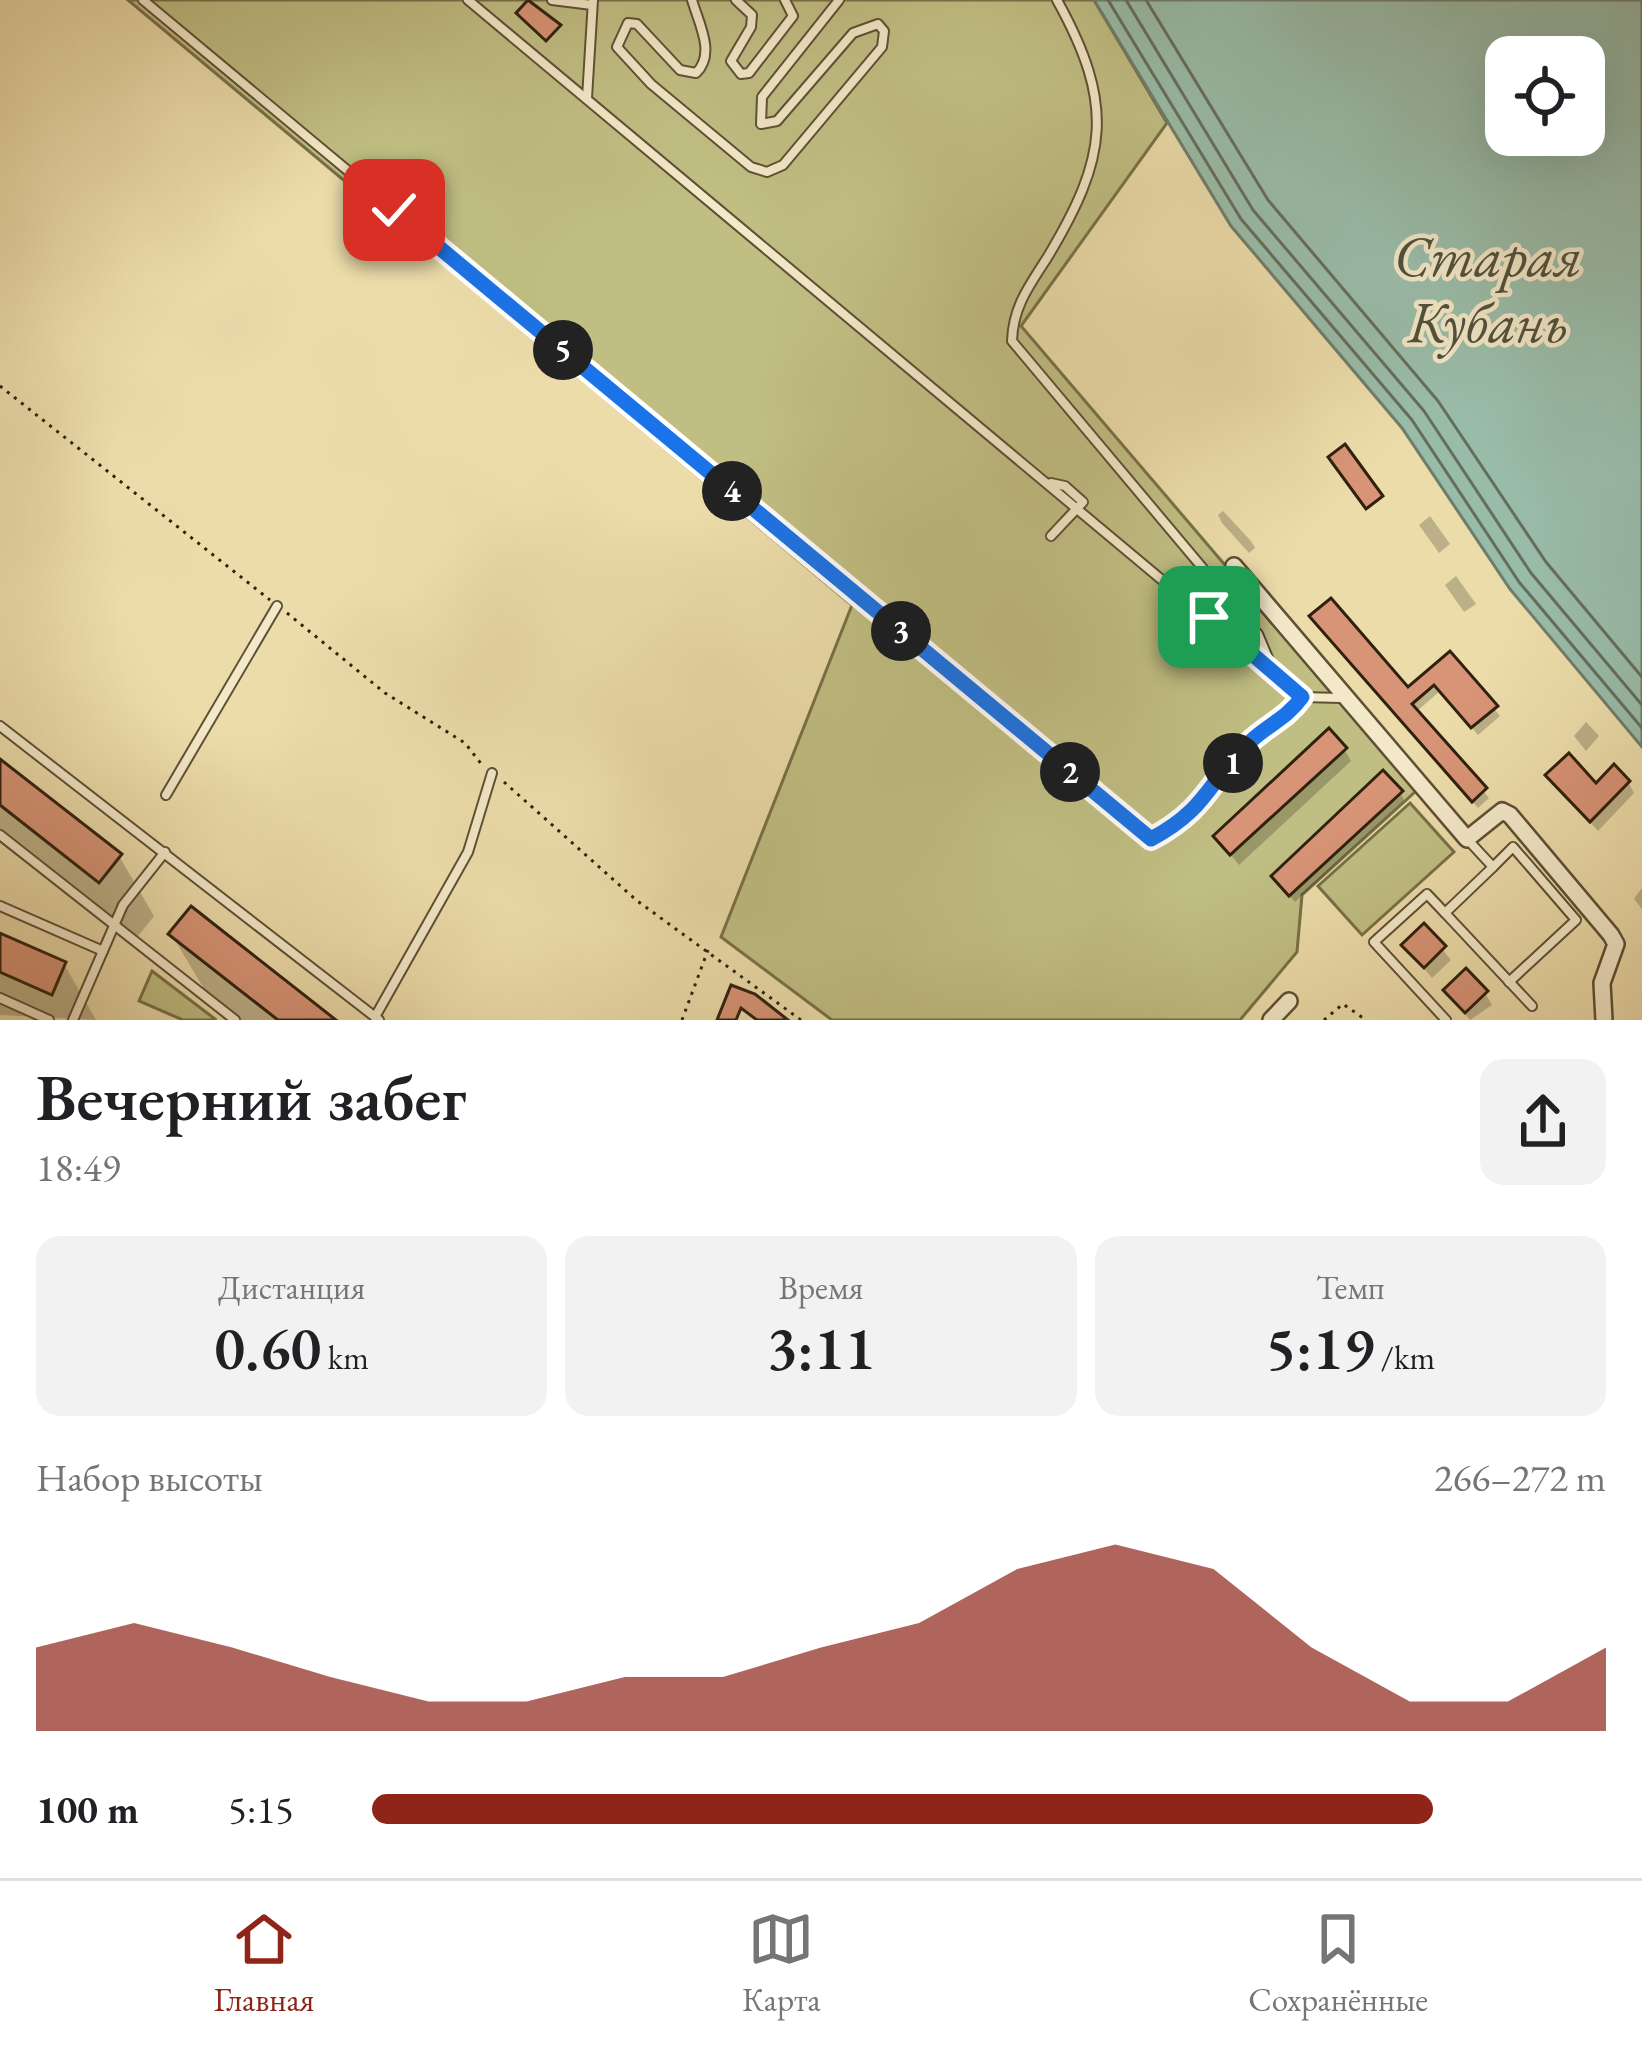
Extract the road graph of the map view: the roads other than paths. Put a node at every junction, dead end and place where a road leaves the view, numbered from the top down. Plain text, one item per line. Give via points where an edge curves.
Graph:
1 (142, 0) edge
2 (467, 0) edge
3 (552, 0) edge
4 (692, 0) edge
5 (736, 0) edge
6 (785, 0) edge
7 (838, 0) edge
8 (1057, 0) edge
9 (592, 3) edge
10 (587, 98) junction
11 (1078, 507) junction
12 (1051, 536) dead end
13 (1234, 566) dead end
14 (277, 606) road end
15 (1274, 673) junction
16 (1302, 697) junction
17 (1345, 698) junction
18 (0, 726) edge
19 (492, 773) road end
20 (166, 795) dead end
21 (0, 835) edge
22 (1467, 839) junction
23 (165, 852) junction
24 (1493, 867) junction
25 (0, 906) edge
26 (1445, 913) junction
27 (114, 925) junction
28 (103, 951) junction
29 (1509, 982) junction
30 (0, 998) edge
31 (1288, 1001) dead end
32 (1532, 1006) dead end
33 (377, 1018) edge
34 (49, 1020) edge
35 (73, 1020) edge
36 (236, 1020) edge
37 (1271, 1020) edge
38 (1446, 1020) edge
39 (1604, 1020) edge

1 - 16 lane via 1151,839 1188,820 1252,740 1287,719
2 - 10 lane
3 - 9 lane
4 - 7 lane via 707,50 696,73 680,70 637,24 628,23 617,47 651,84 767,172 783,165 882,46 878,24 853,33 777,121 761,124 763,97
5 - 6 lane via 752,15 731,61 741,74 789,27
8 - 15 lane via 1087,54 1100,141 1080,203 1013,314 1012,341 1258,634
9 - 10 lane
10 - 11 lane
11 - 12 lane
11 - 15 lane
13 - 17 street
14 - 20 lane
15 - 16 lane
16 - 17 lane
17 - 22 street
18 - 23 lane
19 - 33 lane via 468,852
21 - 27 lane
22 - 24 lane
22 - 39 street via 1493,815 1510,815 1611,935 1616,944 1601,983
23 - 27 lane
23 - 33 lane
24 - 26 lane
24 - 29 lane via 1514,847 1576,920
25 - 28 lane
26 - 29 lane
26 - 38 lane via 1427,894 1374,943
27 - 28 lane
27 - 36 lane
28 - 35 lane
29 - 32 lane
30 - 34 lane
31 - 37 street

